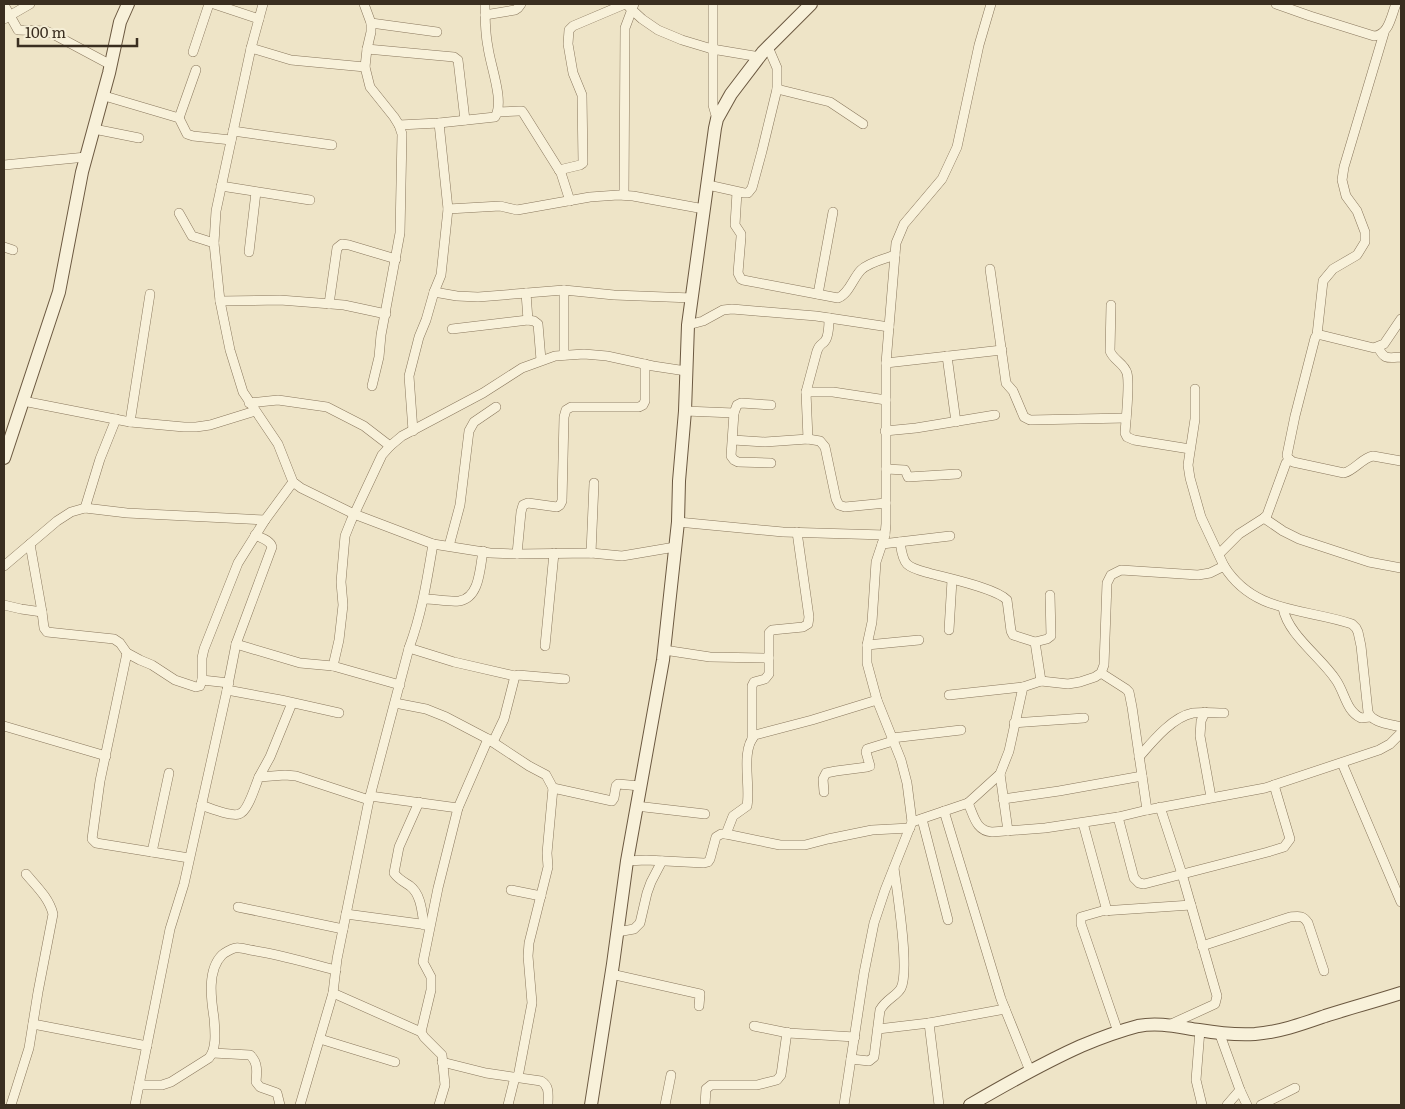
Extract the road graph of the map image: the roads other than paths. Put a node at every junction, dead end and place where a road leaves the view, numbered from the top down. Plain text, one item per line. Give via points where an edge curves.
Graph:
1 (30, 4) edge
2 (128, 4) edge
3 (209, 4) edge
4 (214, 4) edge
5 (263, 4) edge
6 (364, 4) edge
7 (485, 4) edge
8 (521, 4) edge
9 (713, 4) edge
10 (811, 4) edge
11 (991, 4) edge
12 (1276, 4) edge
13 (1396, 4) edge
14 (4, 5) edge
15 (629, 5) edge
16 (485, 15) junction
17 (7, 18) edge
18 (259, 19) junction
19 (370, 22) junction
20 (437, 32) dead end
21 (1384, 33) junction
22 (768, 47) junction
23 (251, 48) junction
24 (366, 49) junction
25 (712, 49) junction
26 (193, 52) dead end
27 (760, 57) junction
28 (110, 65) junction
29 (366, 67) junction
30 (196, 70) dead end
31 (777, 89) junction
32 (103, 94) junction
33 (498, 112) junction
34 (179, 118) junction
35 (717, 119) junction
36 (465, 120) junction
37 (439, 123) junction
38 (863, 124) dead end
39 (399, 125) junction
40 (94, 129) junction
41 (232, 135) junction
42 (139, 138) dead end
43 (332, 145) dead end
44 (86, 157) junction
45 (4, 165) edge
46 (559, 170) junction
47 (708, 185) junction
48 (221, 186) junction
49 (256, 192) junction
50 (736, 192) junction
51 (624, 195) junction
52 (310, 200) dead end
53 (570, 201) junction
54 (448, 209) junction
55 (704, 209) junction
56 (833, 212) dead end
57 (179, 213) dead end
58 (214, 243) junction
59 (249, 252) dead end
60 (895, 255) junction
61 (396, 259) junction
62 (990, 269) dead end
63 (564, 290) junction
64 (434, 292) junction
65 (526, 293) junction
66 (150, 294) dead end
67 (818, 294) junction
68 (692, 298) junction
69 (220, 301) junction
70 (329, 304) junction
71 (1111, 305) dead end
72 (386, 314) junction
73 (829, 318) junction
74 (1401, 319) edge
75 (528, 320) junction
76 (688, 325) junction
77 (889, 327) junction
78 (452, 328) dead end
79 (1317, 335) junction
80 (1378, 347) junction
81 (1002, 350) junction
82 (564, 355) junction
83 (946, 356) junction
84 (1401, 357) edge
85 (541, 360) junction
86 (886, 363) junction
87 (645, 364) junction
88 (686, 371) junction
89 (372, 386) dead end
90 (1194, 389) dead end
91 (806, 392) junction
92 (886, 400) junction
93 (23, 401) junction
94 (249, 402) junction
95 (771, 405) dead end
96 (496, 407) dead end
97 (255, 411) junction
98 (685, 411) junction
99 (734, 413) junction
100 (995, 415) dead end
101 (1126, 418) junction
102 (116, 419) junction
103 (130, 422) junction
104 (956, 422) junction
105 (413, 431) junction
106 (886, 431) junction
107 (808, 439) junction
108 (732, 440) junction
109 (390, 446) junction
110 (1190, 449) junction
111 (4, 458) edge
112 (1290, 460) junction
113 (1401, 461) edge
114 (771, 463) dead end
115 (886, 468) junction
116 (957, 474) dead end
117 (293, 482) junction
118 (594, 483) dead end
119 (886, 503) junction
120 (85, 508) junction
121 (354, 514) junction
122 (1264, 518) junction
123 (265, 520) junction
124 (678, 522) junction
125 (797, 532) junction
126 (255, 536) junction
127 (950, 536) dead end
128 (883, 539) junction
129 (900, 542) junction
130 (30, 544) junction
131 (433, 544) junction
132 (449, 546) junction
133 (675, 547) junction
134 (483, 552) junction
135 (554, 553) junction
136 (591, 553) junction
137 (517, 554) junction
138 (1219, 554) junction
139 (4, 566) edge
140 (1224, 566) junction
141 (1401, 568) edge
142 (952, 580) junction
143 (1050, 595) dead end
144 (424, 599) junction
145 (4, 605) edge
146 (1283, 608) junction
147 (42, 612) junction
148 (949, 630) dead end
149 (920, 640) dead end
150 (1034, 642) junction
151 (236, 644) junction
152 (867, 645) junction
153 (545, 646) dead end
154 (409, 648) junction
155 (664, 650) junction
156 (127, 653) junction
157 (769, 658) junction
158 (333, 666) junction
159 (1101, 673) junction
160 (515, 676) junction
161 (565, 679) dead end
162 (202, 680) junction
163 (1041, 681) junction
164 (400, 685) junction
165 (228, 687) junction
166 (1023, 687) junction
167 (949, 695) dead end
168 (877, 700) junction
169 (292, 702) junction
170 (395, 702) junction
171 (1205, 712) junction
172 (340, 713) dead end
173 (1224, 713) dead end
174 (1370, 717) junction
175 (1084, 718) dead end
176 (1014, 723) junction
177 (4, 726) edge
178 (1401, 727) edge
179 (961, 730) dead end
180 (1401, 733) edge
181 (752, 739) junction
182 (893, 740) junction
183 (490, 741) junction
184 (106, 756) junction
185 (1139, 757) junction
186 (1342, 763) junction
187 (169, 773) dead end
188 (1000, 774) junction
189 (1142, 776) junction
190 (259, 778) junction
191 (1274, 785) junction
192 (640, 786) junction
193 (553, 788) junction
194 (824, 792) dead end
195 (1211, 797) junction
196 (370, 798) junction
197 (1003, 799) junction
198 (419, 802) junction
199 (968, 803) junction
200 (201, 805) junction
201 (636, 806) junction
202 (1160, 807) junction
203 (458, 808) junction
204 (1147, 810) junction
205 (944, 811) junction
206 (705, 814) dead end
207 (1118, 817) junction
208 (922, 818) junction
209 (1083, 823) junction
210 (911, 825) junction
211 (1008, 831) junction
212 (726, 834) junction
213 (152, 852) junction
214 (189, 858) junction
215 (662, 860) junction
216 (627, 861) junction
217 (894, 868) junction
218 (26, 874) dead end
219 (1182, 874) junction
220 (511, 890) dead end
221 (541, 896) junction
222 (1401, 902) edge
223 (1190, 905) junction
224 (238, 907) dead end
225 (1107, 911) junction
226 (346, 914) junction
227 (948, 920) dead end
228 (427, 925) junction
229 (343, 929) junction
230 (617, 932) junction
231 (1202, 946) junction
232 (336, 970) junction
233 (1324, 971) dead end
234 (611, 974) junction
235 (333, 993) junction
236 (1401, 993) edge
237 (699, 1006) dead end
238 (1005, 1009) junction
239 (929, 1023) junction
240 (33, 1024) junction
241 (1169, 1025) junction
242 (754, 1026) dead end
243 (878, 1029) junction
244 (1200, 1030) junction
245 (421, 1032) junction
246 (787, 1032) junction
247 (1118, 1032) junction
248 (1219, 1032) junction
249 (855, 1036) junction
250 (320, 1039) junction
251 (147, 1046) junction
252 (213, 1053) junction
253 (851, 1059) junction
254 (395, 1062) dead end
255 (442, 1062) junction
256 (1030, 1071) junction
257 (671, 1075) dead end
258 (516, 1077) junction
259 (139, 1085) junction
260 (1295, 1088) dead end
261 (1240, 1090) junction
262 (548, 1104) edge
263 (11, 1105) edge
264 (135, 1105) edge
265 (280, 1105) edge
266 (300, 1105) edge
267 (439, 1105) edge
268 (508, 1105) edge
269 (590, 1105) edge
270 (665, 1105) edge
271 (705, 1105) edge
272 (844, 1105) edge
273 (939, 1105) edge
274 (970, 1105) edge
275 (1202, 1105) edge
276 (1227, 1105) edge
277 (1247, 1105) edge
278 (1262, 1105) edge

1 - 17 street
2 - 28 street via 120,22
3 - 26 street
4 - 18 street
5 - 18 street
6 - 19 street
7 - 16 street
8 - 16 street via 515,10
9 - 25 street
10 - 22 street
11 - 60 street via 957,147 942,179 904,224
12 - 21 street via 1374,36
13 - 21 street
14 - 17 street
15 - 25 street via 658,30
15 - 46 street via 573,26 570,30 568,44 572,73 582,96 583,163
15 - 51 street via 625,28
16 - 33 street
17 - 28 street via 18,30 53,34
18 - 23 street
19 - 20 street
19 - 24 street
21 - 79 street via 1342,180 1346,196 1357,211 1365,232 1365,242 1357,256 1333,269 1323,281
22 - 27 street
22 - 31 street via 776,68
23 - 29 street via 291,60
23 - 41 street
24 - 29 street
24 - 36 street via 454,57 458,60
25 - 27 street
25 - 35 street via 713,105
27 - 35 street via 731,94
28 - 32 street
29 - 39 street via 370,87
30 - 34 street
31 - 38 street via 830,102
31 - 50 street via 752,188 748,193
32 - 34 street
32 - 40 street
33 - 36 street via 495,117
33 - 46 street via 522,111
34 - 41 street via 187,134 193,136
35 - 47 street
36 - 37 street
37 - 39 street
37 - 54 street
39 - 61 street via 402,134 400,233
40 - 42 street
40 - 44 street
41 - 43 street
41 - 48 street
44 - 45 street
44 - 93 street via 59,292
46 - 53 street
47 - 50 street
47 - 55 street
48 - 49 street
48 - 58 street via 214,222
49 - 52 street
49 - 59 street
50 - 67 street via 735,224 741,234 740,279
51 - 53 street
51 - 55 street
53 - 54 street via 517,210 500,206
54 - 64 street via 441,275
55 - 68 street
56 - 67 street
57 - 58 street via 192,236
58 - 69 street
60 - 67 street via 861,270 841,297
60 - 77 street
61 - 70 street via 342,244 338,248
61 - 72 street
62 - 81 street
63 - 65 street
63 - 68 street
63 - 82 street
64 - 65 street via 457,296
64 - 105 street via 409,376
65 - 75 street
66 - 103 street
68 - 76 street
69 - 70 street via 280,300
69 - 94 street via 230,350
70 - 72 street
71 - 101 street via 1110,351 1127,373
72 - 89 street
73 - 76 street via 723,310
73 - 77 street
73 - 91 street via 827,338 817,351
74 - 80 street via 1384,344
75 - 78 street
75 - 85 street via 538,324
76 - 88 street
77 - 86 street
79 - 80 street
79 - 112 street via 1312,342 1295,416 1287,455
80 - 84 street via 1388,358
81 - 83 street
81 - 101 street via 1006,383 1026,419
82 - 85 street
82 - 87 street via 607,356
83 - 86 street
83 - 104 street
85 - 105 street
86 - 92 street
87 - 88 street
87 - 137 street via 643,405 572,407 566,410 562,501 557,507 523,505
88 - 98 street
90 - 110 street via 1195,419
91 - 92 street via 833,392
91 - 107 street
92 - 106 street
93 - 102 street
93 - 111 street
94 - 97 street
94 - 109 street via 278,400 326,407 364,426
95 - 99 street via 741,403
96 - 132 street via 474,422 469,431 460,505
97 - 103 street via 196,427
97 - 117 street via 278,444
98 - 99 street
98 - 124 street
99 - 108 street
100 - 104 street
101 - 110 street via 1127,437
102 - 103 street
102 - 120 street
104 - 106 street
105 - 109 street
106 - 115 street
107 - 108 street
107 - 119 street via 820,441 826,447 839,505
108 - 114 street via 734,460
109 - 121 street via 382,454
110 - 138 street via 1190,478 1202,517
112 - 113 street via 1344,473 1373,456
112 - 122 street
115 - 116 street via 905,470 908,478
115 - 119 street
117 - 121 street
117 - 123 street
118 - 136 street
119 - 128 street
120 - 123 street
120 - 130 street via 57,520
121 - 131 street
121 - 158 street via 345,536 343,605
122 - 138 street via 1239,534
122 - 141 street via 1299,540 1368,562
123 - 126 street
124 - 125 street
124 - 133 street
125 - 128 street
125 - 157 street via 808,624 772,630 769,633
126 - 151 street via 268,541 272,547
126 - 162 street via 238,563 204,649
127 - 129 street
128 - 129 street
128 - 152 street via 876,562
129 - 142 street via 908,565
130 - 139 street
130 - 147 street
131 - 132 street
131 - 144 street
132 - 134 street
133 - 136 street via 622,556
133 - 155 street
134 - 137 street
134 - 144 street via 476,589 471,596 460,601
135 - 136 street
135 - 137 street
135 - 153 street
138 - 140 street
140 - 146 street via 1243,589
140 - 159 street via 1198,575 1121,570 1111,576 1107,583
142 - 148 street
142 - 150 street via 1004,597 1013,635
143 - 150 street via 1051,636
144 - 154 street
145 - 147 street
146 - 174 street via 1286,621 1336,680 1353,713 1361,718
146 - 174 street via 1347,622 1356,628
147 - 156 street via 47,632 114,640
149 - 152 street
150 - 163 street
151 - 158 street via 300,663
151 - 165 street
152 - 168 street via 867,663
154 - 160 street
154 - 164 street
155 - 157 street
155 - 192 street
156 - 162 street via 175,680 196,687
156 - 184 street
157 - 181 street via 768,677 754,682 752,686
158 - 164 street
159 - 163 street via 1068,684
159 - 185 street via 1129,692
160 - 161 street
160 - 183 street via 504,719
162 - 165 street
163 - 166 street
164 - 170 street
165 - 169 street
165 - 200 street
166 - 167 street
166 - 176 street
168 - 181 street
168 - 182 street
169 - 172 street
169 - 190 street
170 - 183 street via 446,717
170 - 196 street
171 - 173 street
171 - 185 street via 1186,715 1175,721
171 - 195 street via 1200,736
174 - 178 street
175 - 176 street
176 - 188 street via 1009,751
177 - 184 street
179 - 182 street
180 - 186 street via 1379,750
181 - 212 street via 748,749 747,806 733,816
182 - 194 street via 867,749 870,763 867,768 836,770 826,774
182 - 210 street via 907,783
183 - 193 street via 546,775
183 - 203 street
184 - 213 street via 93,841
185 - 189 street
186 - 191 street
186 - 222 street
187 - 213 street
188 - 197 street
188 - 199 street
189 - 197 street
189 - 204 street
190 - 196 street via 296,776
190 - 200 street via 241,814
191 - 195 street
191 - 219 street via 1290,839 1284,846
192 - 193 street via 618,784 612,801
192 - 201 street
193 - 221 street via 548,867
195 - 202 street
196 - 198 street
196 - 226 street
197 - 211 street
198 - 203 street
198 - 228 street via 399,847 394,873 418,895
199 - 205 street
199 - 211 street via 978,826 985,832
200 - 214 street
201 - 206 street
201 - 216 street
202 - 204 street
202 - 219 street
203 - 228 street
204 - 207 street
205 - 208 street
205 - 238 street
207 - 209 street
207 - 219 street via 1134,878 1139,883
208 - 210 street
208 - 227 street
209 - 211 street
209 - 225 street
210 - 212 street via 796,845
210 - 217 street
212 - 215 street via 716,837 708,862
213 - 214 street
214 - 251 street via 170,929
215 - 216 street
215 - 230 street via 647,893 640,923 634,929
216 - 230 street
217 - 243 street via 904,951 904,979 902,987 880,1010
217 - 249 street via 874,923
218 - 240 street via 44,894 53,914
219 - 223 street
220 - 221 street
221 - 258 street via 529,943 532,1004
223 - 225 street
223 - 231 street
224 - 229 street
225 - 247 street via 1083,916 1080,920
226 - 228 street
226 - 229 street
228 - 245 street via 423,962 430,977 431,990
229 - 232 street
230 - 234 street
231 - 233 street via 1299,916 1308,923
231 - 241 street via 1217,996 1215,1004
232 - 235 street
232 - 252 street via 235,948 222,954 211,979
234 - 237 street via 700,994
234 - 269 street
235 - 245 street
235 - 250 street
236 - 248 street via 1280,1031 1256,1034
238 - 239 street
238 - 256 street
239 - 243 street
239 - 273 street
240 - 251 street
240 - 263 street
241 - 244 street
241 - 247 street via 1153,1024
242 - 246 street
243 - 253 street via 874,1058 869,1061
244 - 248 street
244 - 275 street via 1196,1080
245 - 255 street via 441,1052
246 - 249 street
246 - 271 street via 781,1075 777,1080 757,1085 710,1085 706,1089
247 - 256 street
248 - 261 street
249 - 253 street
250 - 254 street
250 - 266 street
251 - 259 street
252 - 259 street via 171,1082
252 - 265 street via 250,1055 257,1066 256,1082 277,1093
253 - 272 street
255 - 258 street
255 - 267 street via 445,1085
256 - 274 street
257 - 270 street
258 - 262 street via 545,1083
258 - 268 street
259 - 264 street
260 - 278 street
261 - 276 street
261 - 277 street

